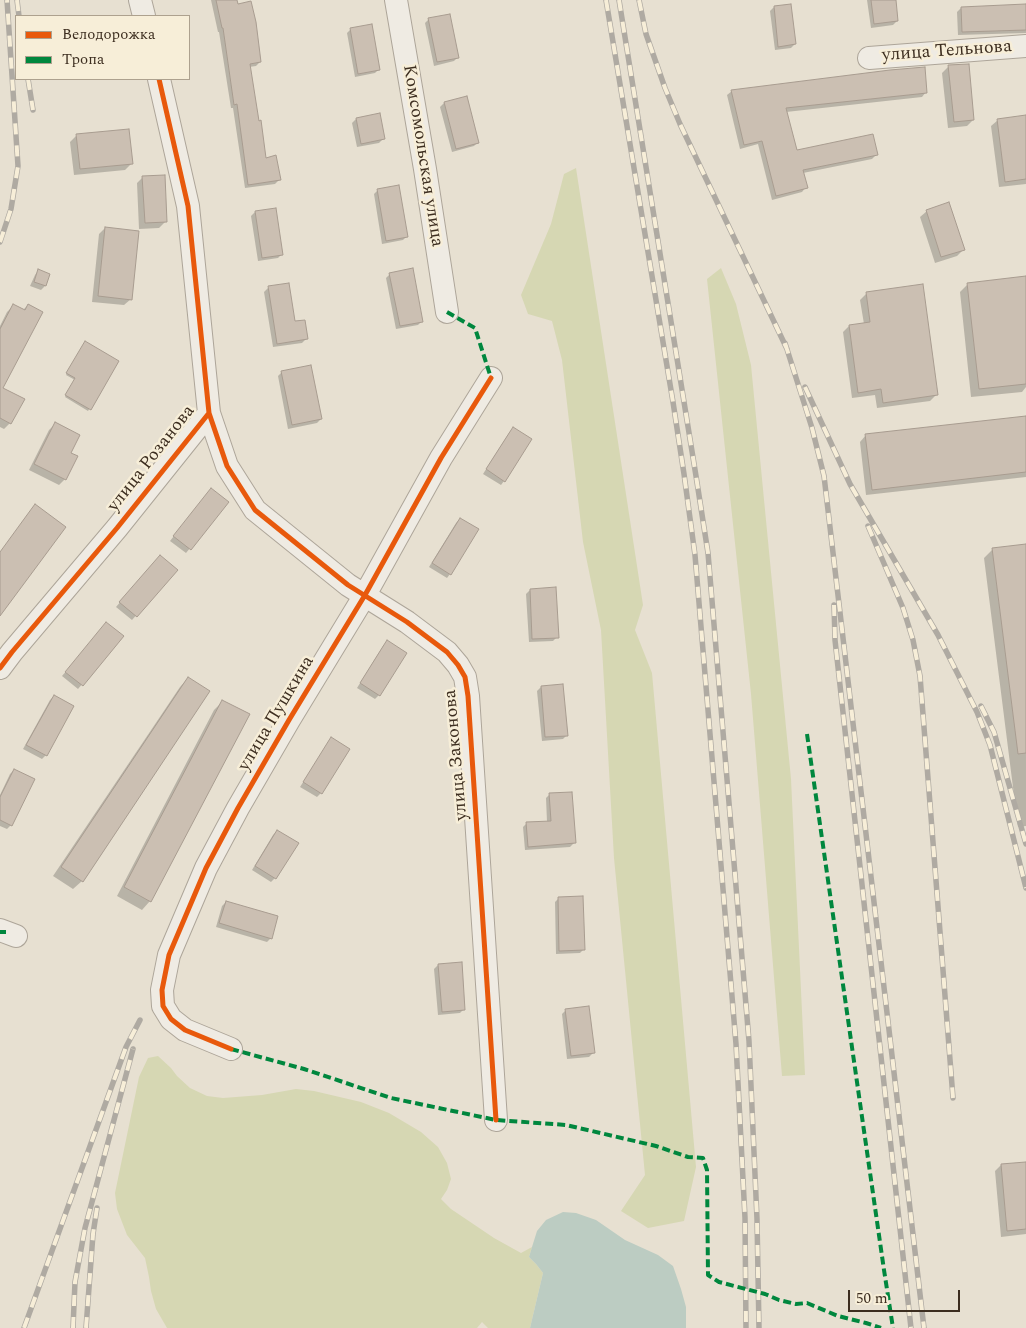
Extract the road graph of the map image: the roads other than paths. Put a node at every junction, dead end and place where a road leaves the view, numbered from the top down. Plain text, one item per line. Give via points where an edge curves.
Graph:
1 (140, 0) edge
2 (396, 0) edge
3 (144, 15) edge
4 (1026, 46) edge
5 (868, 58) dead end
6 (159, 80) edge
7 (448, 312) dead end
8 (491, 378) dead end
9 (209, 413) junction
10 (365, 595) junction
11 (0, 668) edge
12 (231, 1049) dead end
13 (496, 1120) dead end

1 - 3 street
2 - 7 street, Комсомольская улица
4 - 5 street, улица Тельнова
6 - 9 street, улица Розанова via 188,206
8 - 10 street, улица Пушкина via 441,458
9 - 10 street, улица Законова via 227,466 255,510
9 - 11 street, улица Розанова
10 - 12 street, улица Пушкина via 238,808 206,868 169,955 162,990 163,1006 171,1019 185,1030
10 - 13 street, улица Законова via 447,652 465,677

